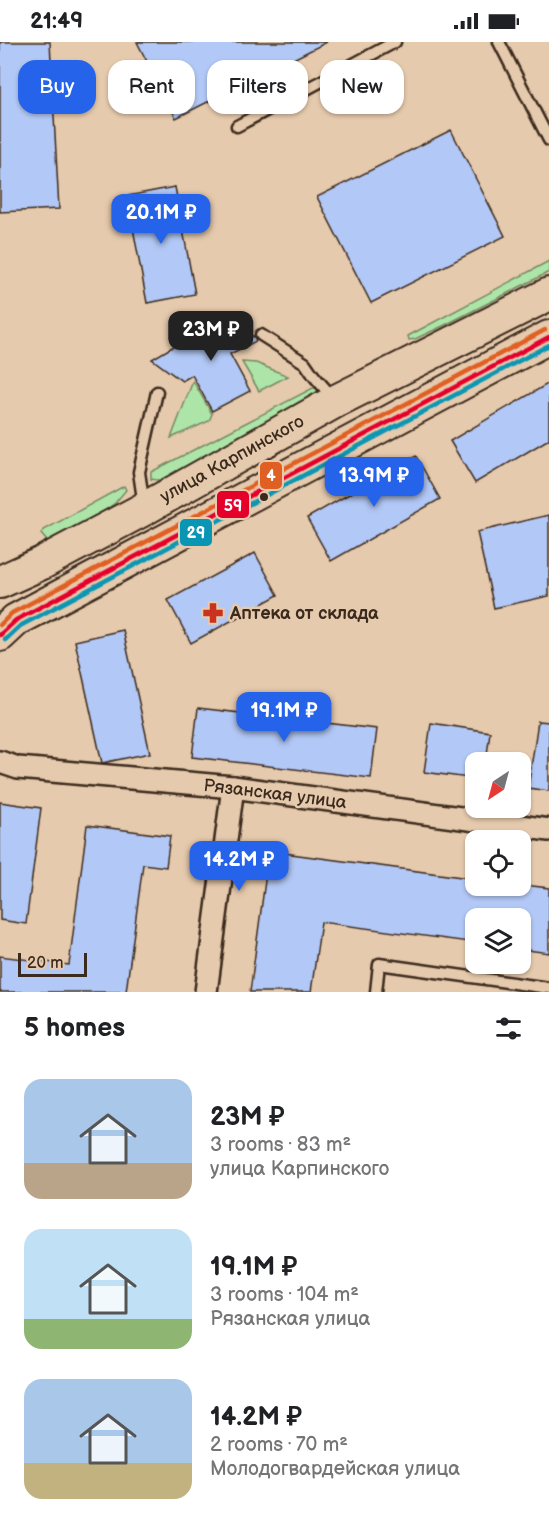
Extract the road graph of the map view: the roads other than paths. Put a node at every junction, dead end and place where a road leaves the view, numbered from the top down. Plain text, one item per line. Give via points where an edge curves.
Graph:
1 (395, 42) edge
2 (499, 42) edge
3 (237, 126) dead end
4 (549, 140) edge
5 (549, 294) edge
6 (261, 335) dead end
7 (464, 337) junction
8 (549, 337) edge
9 (490, 368) junction
10 (158, 392) dead end
11 (336, 401) junction
12 (144, 509) junction
13 (0, 582) edge
14 (0, 635) edge
15 (0, 762) edge
16 (233, 787) junction
17 (549, 831) edge
18 (506, 987) edge
19 (549, 988) edge
20 (206, 992) edge
21 (376, 992) edge

1 - 3 lane
2 - 4 lane
5 - 7 main road, улица Карпинского
6 - 11 lane via 305,363
7 - 9 main road via 463,360 474,368
7 - 11 main road, улица Карпинского
8 - 9 main road
9 - 14 main road via 34,610
10 - 12 lane via 139,472
11 - 12 main road, улица Карпинского
12 - 13 main road, улица Карпинского
15 - 16 street, Рязанская улица via 18,768
16 - 17 street, Рязанская улица
16 - 20 street
18 - 19 lane
18 - 21 lane via 380,964

